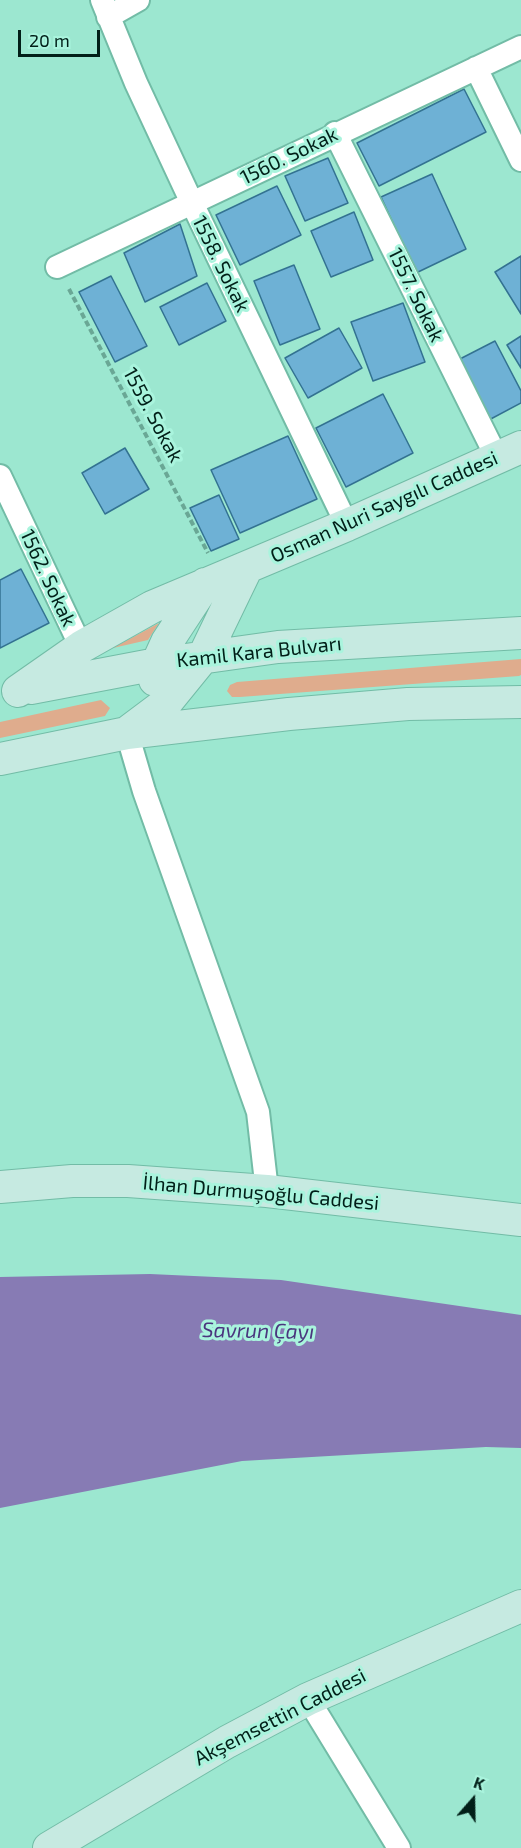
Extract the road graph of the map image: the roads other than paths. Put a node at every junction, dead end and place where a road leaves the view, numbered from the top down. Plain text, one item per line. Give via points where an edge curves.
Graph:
1 (138, 0) edge
2 (105, 8) edge
3 (521, 47) edge
4 (476, 68) junction
5 (336, 133) junction
6 (521, 160) edge
7 (192, 203) junction
8 (57, 267) road end
9 (509, 452) edge
10 (0, 476) edge
11 (347, 525) junction
12 (225, 576) junction
13 (521, 633) edge
14 (81, 647) junction
15 (204, 656) junction
16 (157, 664) junction
17 (9, 693) edge
18 (521, 702) edge
19 (165, 704) junction
20 (220, 722) junction
21 (127, 733) junction
22 (0, 759) edge
23 (0, 1187) edge
24 (267, 1191) junction
25 (521, 1220) edge
26 (521, 1606) edge
27 (308, 1699) junction
28 (49, 1848) edge
29 (399, 1848) edge

1 - 2 street
2 - 7 street, 1558. Sokak
3 - 4 street, 1560. Sokak
4 - 5 street, 1560. Sokak
4 - 6 street
5 - 7 street, 1560. Sokak
5 - 9 street, 1557. Sokak
7 - 8 street, 1560. Sokak
7 - 11 street, 1558. Sokak
9 - 11 street, Osman Nuri Saygılı Caddesi
10 - 14 street, 1562. Sokak
11 - 12 street, Osman Nuri Saygılı Caddesi
12 - 14 street, Osman Nuri Saygılı Caddesi via 152,607
12 - 15 street
12 - 16 street via 181,618
13 - 15 street, Kamil Kara Bulvarı via 289,646
14 - 17 street, Osman Nuri Saygılı Caddesi
15 - 16 street, Kamil Kara Bulvarı
15 - 19 street
16 - 17 street, Kamil Kara Bulvarı
16 - 19 street via 157,691
18 - 20 street via 408,704
19 - 20 street via 177,712
19 - 21 street
20 - 21 street
21 - 22 street
21 - 24 street via 258,1112
23 - 24 street, İlhan Durmuşoğlu Caddesi via 128,1181
24 - 25 street, İlhan Durmuşoğlu Caddesi
26 - 27 street, Akşemsettin Caddesi
27 - 28 street, Akşemsettin Caddesi
27 - 29 street

